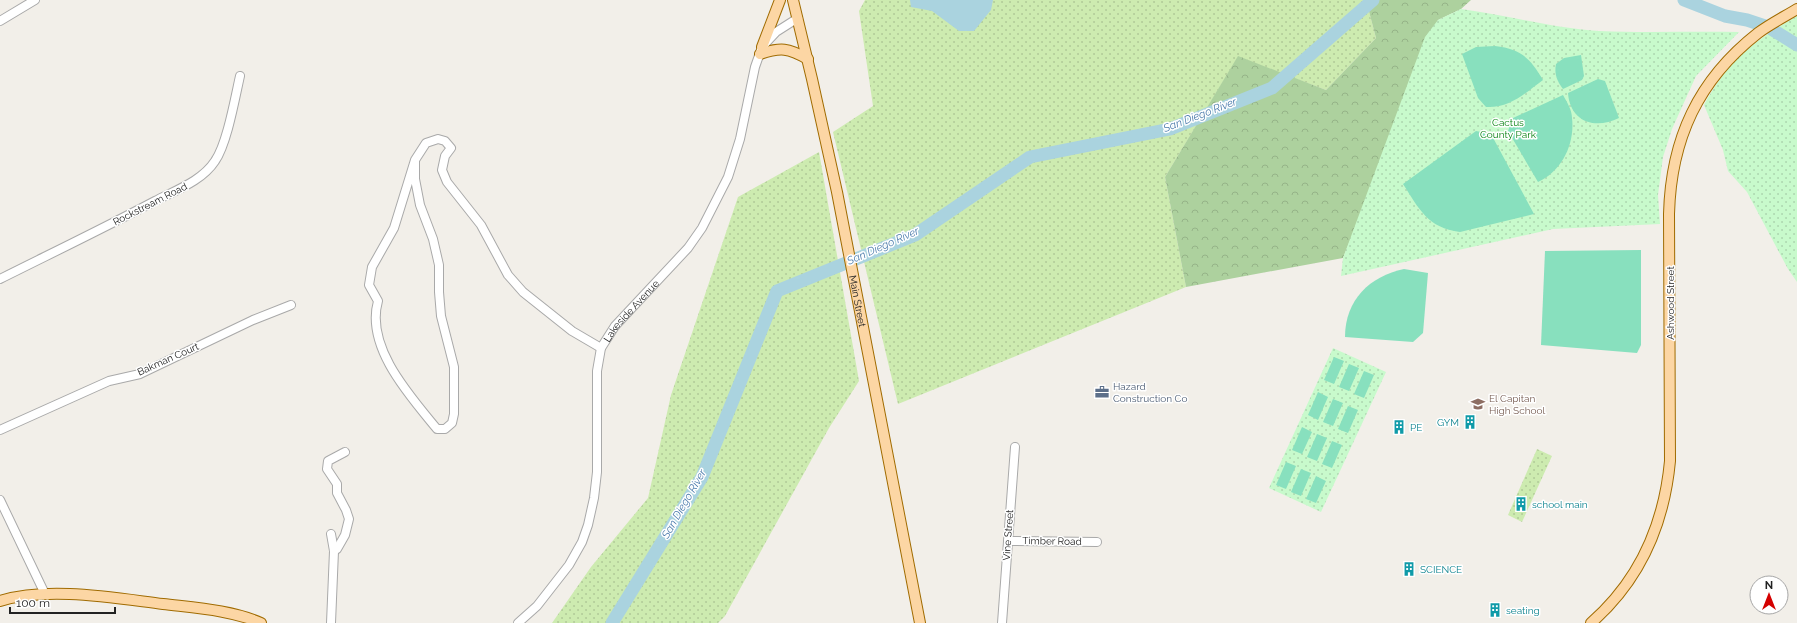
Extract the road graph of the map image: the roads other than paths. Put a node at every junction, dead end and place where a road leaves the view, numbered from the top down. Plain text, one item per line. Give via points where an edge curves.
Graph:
1 (35, 0) edge
2 (780, 0) edge
3 (793, 0) edge
4 (1797, 9) edge
5 (798, 18) junction
6 (0, 21) edge
7 (761, 50) junction
8 (808, 59) junction
9 (240, 76) dead end
10 (415, 160) junction
11 (0, 279) edge
12 (291, 305) dead end
13 (601, 348) junction
14 (0, 430) edge
15 (1015, 447) dead end
16 (345, 452) dead end
17 (0, 500) edge
18 (331, 534) dead end
19 (1008, 540) junction
20 (1097, 542) dead end
21 (334, 551) junction
22 (45, 594) junction
23 (1, 601) edge
24 (261, 623) edge
25 (331, 623) edge
26 (518, 623) edge
27 (920, 623) edge
28 (1002, 623) edge
29 (1591, 623) edge

1 - 6 street
2 - 7 main road
3 - 5 main road, Main Street
4 - 29 main road, Ashwood Street via 1759,33 1731,56 1698,101 1679,144 1670,194 1668,488 1657,527 1639,566 1627,584
5 - 7 street, Lakeside Avenue via 776,32
5 - 8 main road, Main Street
7 - 8 main road via 792,50
7 - 13 street, Lakeside Avenue via 740,139 728,177 713,209 688,248 615,326
8 - 27 main road, Main Street
9 - 11 street, Rockstream Road via 222,148 207,171 197,179 136,211
10 - 10 street via 415,179 420,205 439,264 442,316 454,367 454,414 452,423 445,429 437,429 388,364 376,322 378,301 369,285 372,267 394,228
10 - 13 street via 426,143 438,138 445,141 451,148 445,156 442,170 447,182 481,225 508,275 523,292 572,331
12 - 14 street, Bakman Court via 253,320 140,374 109,381
13 - 26 street, Lakeside Avenue via 598,371 598,472 588,525 569,565 537,606
15 - 19 street, Vine Street
16 - 21 street via 328,461 327,466 337,484 336,493 349,519 346,535
17 - 22 street
18 - 21 street
19 - 20 street, Timber Road
19 - 28 street, Vine Street
21 - 25 street
22 - 23 main road
22 - 24 main road via 77,595 210,610

